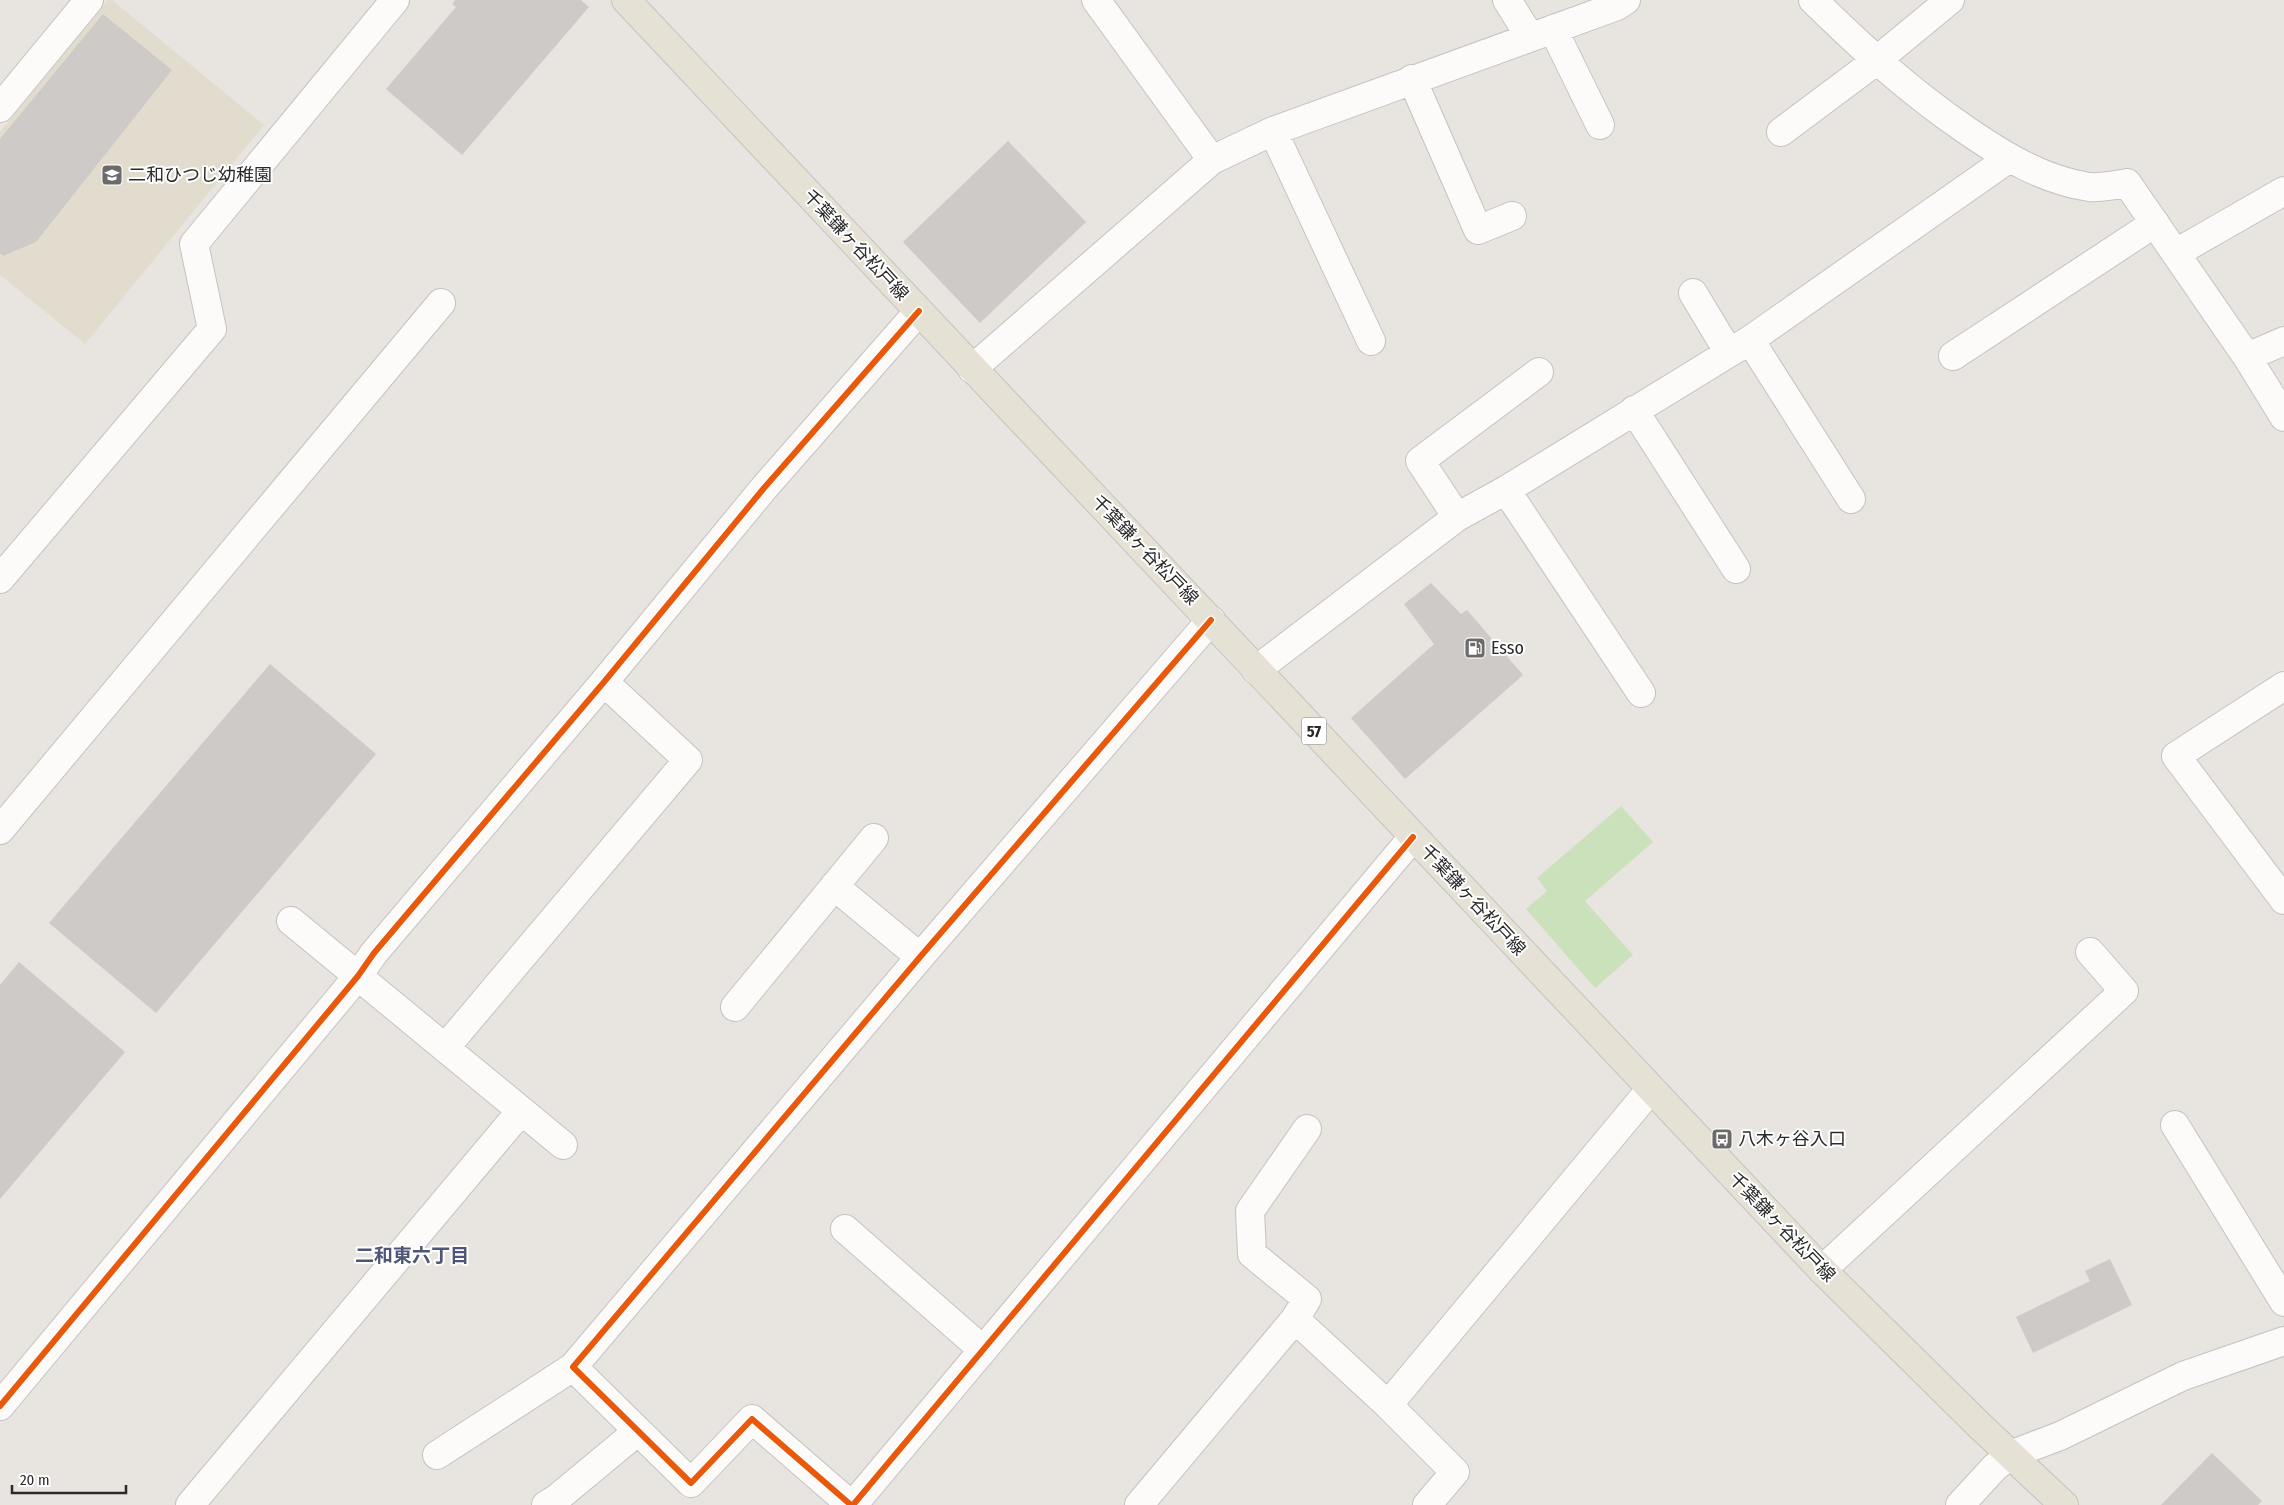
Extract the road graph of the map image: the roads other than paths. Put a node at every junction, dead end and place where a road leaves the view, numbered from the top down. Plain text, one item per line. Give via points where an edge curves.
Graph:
1 (89, 0) edge
2 (395, 0) edge
3 (626, 0) edge
4 (1096, 0) edge
5 (1507, 0) edge
6 (1626, 0) edge
7 (1813, 0) edge
8 (1950, 0) edge
9 (1541, 33) junction
10 (1876, 61) junction
11 (1412, 79) junction
12 (0, 108) edge
13 (1600, 125) dead end
14 (1273, 131) junction
15 (1781, 132) dead end
16 (2008, 159) junction
17 (1212, 160) junction
18 (2284, 192) edge
19 (1512, 216) dead end
20 (2156, 223) junction
21 (2176, 253) junction
22 (1693, 293) dead end
23 (442, 303) dead end
24 (919, 311) junction
25 (1371, 341) dead end
26 (2284, 341) edge
27 (1739, 346) junction
28 (1953, 356) dead end
29 (2247, 357) junction
30 (972, 369) junction
31 (1538, 372) dead end
32 (1634, 410) junction
33 (2284, 418) edge
34 (1506, 490) junction
35 (1851, 499) dead end
36 (1457, 517) junction
37 (1736, 569) dead end
38 (0, 579) edge
39 (1212, 620) junction
40 (1256, 670) junction
41 (604, 682) junction
42 (2284, 686) edge
43 (1641, 693) dead end
44 (0, 830) edge
45 (1414, 837) junction
46 (874, 838) dead end
47 (2279, 882) edge
48 (834, 886) junction
49 (291, 921) dead end
50 (2090, 952) dead end
51 (920, 957) junction
52 (358, 976) junction
53 (735, 1007) dead end
54 (445, 1048) junction
55 (1650, 1090) junction
56 (521, 1111) junction
57 (2175, 1125) dead end
58 (1308, 1128) dead end
59 (563, 1145) dead end
60 (845, 1229) dead end
61 (1822, 1270) junction
62 (2284, 1302) edge
63 (1294, 1319) junction
64 (2284, 1341) edge
65 (983, 1350) junction
66 (573, 1367) junction
67 (1388, 1405) junction
68 (0, 1406) edge
69 (638, 1431) junction
70 (437, 1455) dead end
71 (2010, 1455) junction
72 (554, 1503) edge
73 (190, 1505) edge
74 (852, 1505) edge
75 (1139, 1505) edge
76 (1427, 1505) edge
77 (1960, 1505) edge
78 (2064, 1505) edge

1 - 12 street
2 - 38 street via 194,244 212,329
3 - 24 main road, 千葉鎌ヶ谷松戸線 / 57
4 - 17 street
5 - 9 street
6 - 9 street
7 - 10 street
8 - 10 street
9 - 11 street
9 - 13 street
10 - 15 street
10 - 16 street via 1933,107
11 - 14 street
11 - 19 street via 1478,230
14 - 17 street
14 - 25 street
16 - 20 street via 2068,182 2091,187 2127,183
16 - 27 street
17 - 30 street
18 - 21 street
20 - 21 street
20 - 28 street
21 - 29 street
22 - 27 street
23 - 44 street
24 - 30 main road, 千葉鎌ヶ谷松戸線 / 57
24 - 41 street via 764,488
26 - 29 street
27 - 32 street
27 - 35 street
29 - 33 street
30 - 39 main road, 千葉鎌ヶ谷松戸線 / 57
31 - 36 street via 1420,461
32 - 34 street
32 - 37 street
34 - 36 street
34 - 43 street
36 - 40 street
39 - 40 main road, 千葉鎌ヶ谷松戸線 / 57
39 - 51 street
40 - 45 main road, 千葉鎌ヶ谷松戸線 / 57
41 - 52 street
41 - 54 street via 688,760
42 - 47 street via 2176,756
45 - 55 main road, 千葉鎌ヶ谷松戸線 / 57
45 - 65 street
46 - 48 street
48 - 51 street
48 - 53 street
49 - 52 street
50 - 61 street via 2124,991
51 - 66 street
52 - 54 street
52 - 68 street
54 - 56 street
55 - 61 main road, 千葉鎌ヶ谷松戸線 / 57
55 - 67 street
56 - 59 street
56 - 73 street
57 - 62 street
58 - 63 street via 1250,1211 1252,1254 1307,1299
60 - 65 street
61 - 71 main road, 千葉鎌ヶ谷松戸線 / 57
63 - 67 street
63 - 75 street
64 - 71 street via 2183,1376 2060,1436
65 - 74 street
66 - 69 street
66 - 70 street
67 - 76 street via 1455,1472
69 - 72 street
69 - 74 street via 690,1483 752,1419
71 - 77 street
71 - 78 main road, 千葉鎌ヶ谷松戸線 / 57

